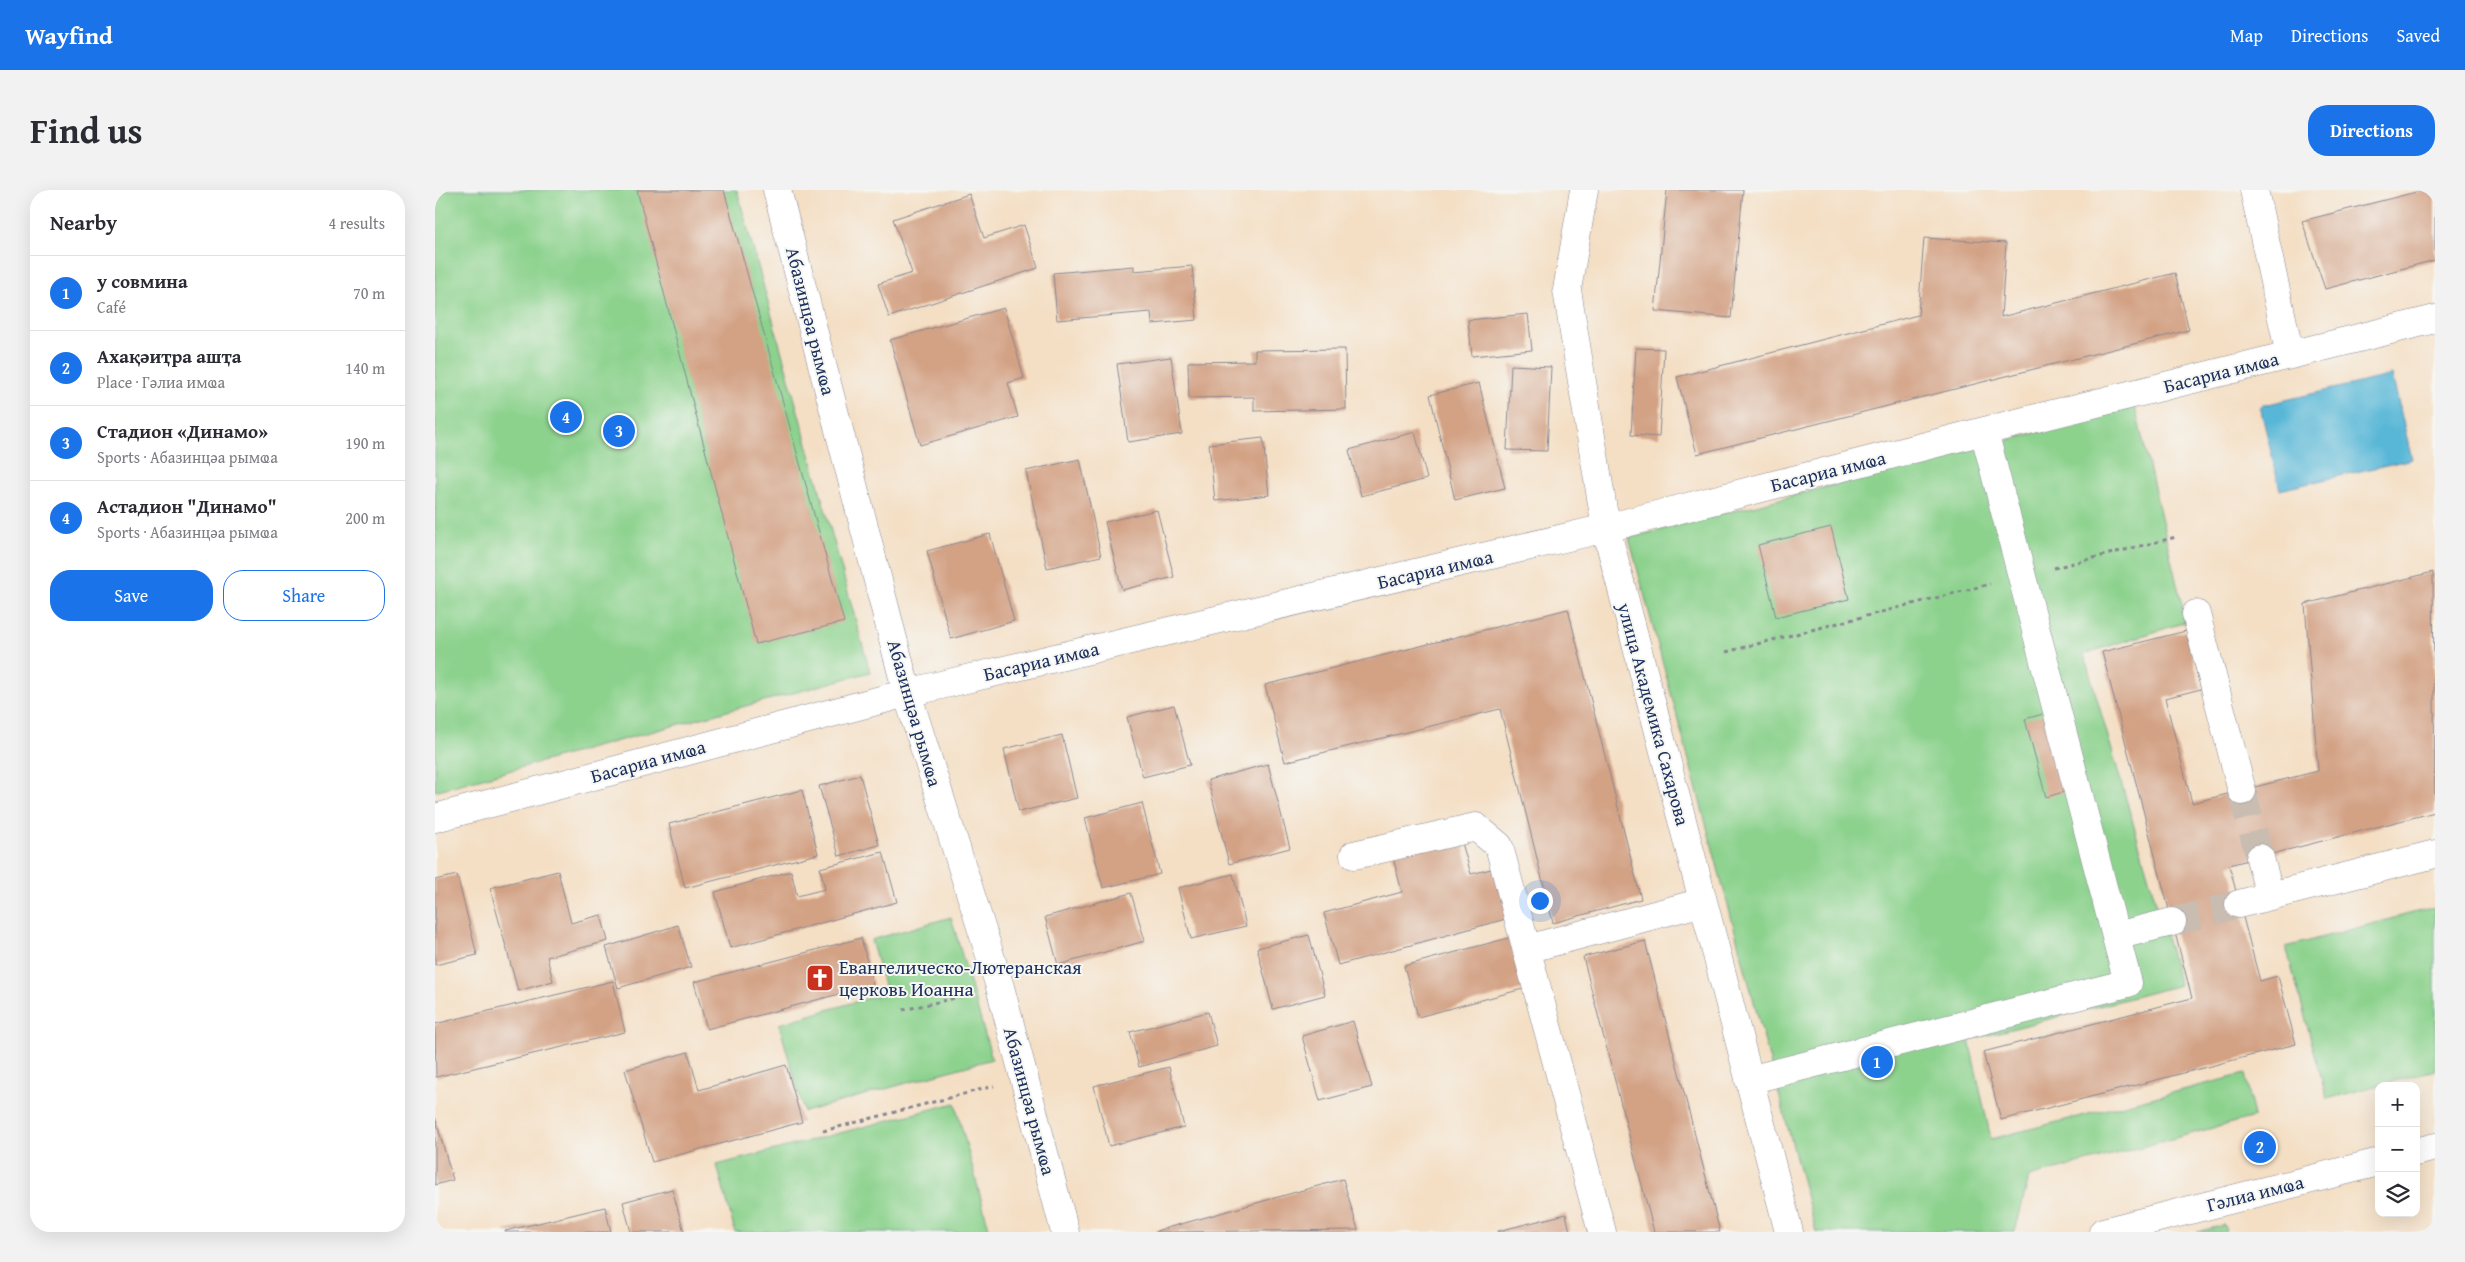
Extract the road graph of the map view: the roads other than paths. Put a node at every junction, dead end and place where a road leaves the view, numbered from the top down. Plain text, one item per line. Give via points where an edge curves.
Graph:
1 (777, 190) edge
2 (1584, 190) edge
3 (2254, 190) edge
4 (2435, 319) edge
5 (2290, 355) junction
6 (1984, 431) junction
7 (1605, 528) junction
8 (2196, 614) dead end
9 (907, 693) junction
10 (2242, 791) tunnel mouth
11 (435, 818) edge
12 (2435, 854) edge
13 (1354, 855) dead end
14 (2260, 858) tunnel mouth
15 (2270, 896) junction
16 (1703, 902) junction
17 (2239, 904) tunnel mouth
18 (2172, 922) tunnel mouth
19 (2116, 936) junction
20 (1527, 949) junction
21 (1749, 1080) junction
22 (2435, 1147) edge
23 (2420, 1151) edge
24 (2375, 1163) edge
25 (1065, 1232) edge
26 (1602, 1232) edge
27 (1789, 1232) edge
28 (2103, 1232) edge

1 - 9 street, Абазинцәа рымҩа
2 - 7 street, улица Академика Сахарова via 1567,290
3 - 5 street
4 - 5 street, Басариа имҩа
5 - 6 street, Басариа имҩа
6 - 7 street, Басариа имҩа
6 - 19 street
7 - 9 street, Басариа имҩа
7 - 16 street, улица Академика Сахарова
8 - 10 street
9 - 11 street, Басариа имҩа
9 - 25 street, Абазинцәа рымҩа via 1000,987
12 - 15 street
13 - 20 street via 1475,827 1499,846
14 - 15 street
15 - 17 street
16 - 20 street
16 - 21 street, улица Академика Сахарова
18 - 19 street
19 - 21 street via 2128,983
20 - 26 street
21 - 27 street, улица Академика Сахарова
22 - 23 street
24 - 28 street, Гәлиа имҩа

